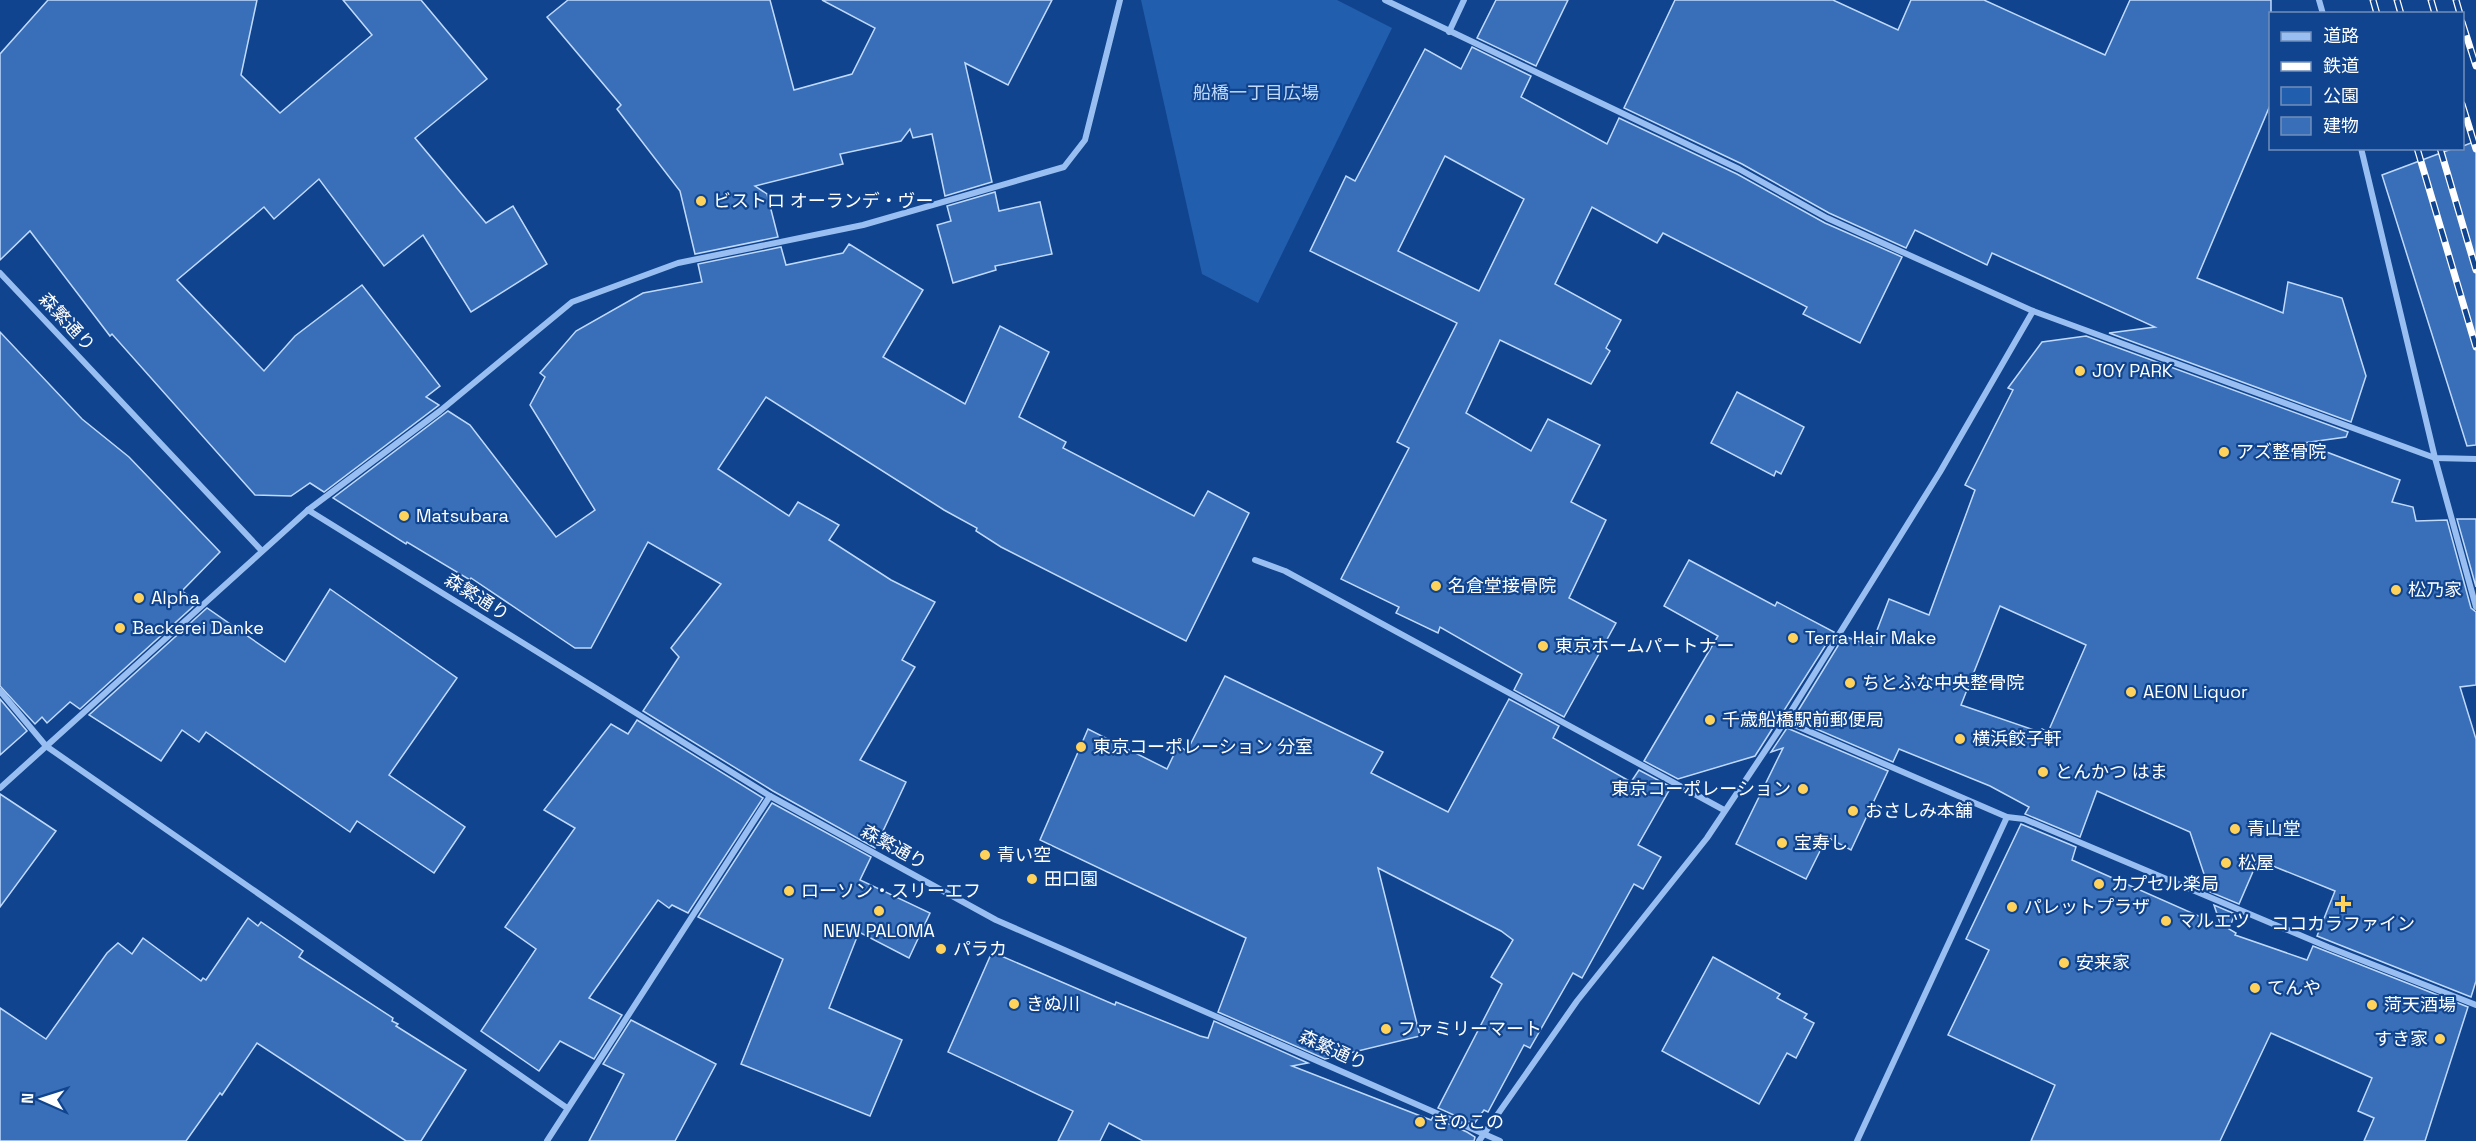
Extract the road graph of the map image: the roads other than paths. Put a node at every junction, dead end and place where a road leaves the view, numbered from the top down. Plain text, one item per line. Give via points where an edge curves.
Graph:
1 (1120, 0) edge
2 (1385, 0) edge
3 (1464, 0) edge
4 (1449, 32) junction
5 (2361, 150) edge
6 (0, 273) edge
7 (2033, 311) junction
8 (2435, 458) junction
9 (2476, 459) edge
10 (308, 510) junction
11 (261, 550) junction
12 (1255, 560) dead end
13 (2476, 607) edge
14 (0, 691) edge
15 (1785, 721) junction
16 (46, 746) junction
17 (0, 788) edge
18 (770, 796) junction
19 (1724, 810) junction
20 (2007, 817) junction
21 (2476, 1005) edge
22 (567, 1108) junction
23 (1484, 1133) junction
24 (547, 1141) edge
25 (1479, 1141) edge
26 (1500, 1141) edge
27 (1857, 1141) edge

1 - 10 street via 1085,140 1064,167 863,225 678,263 572,302 440,411
2 - 4 street
3 - 4 street
4 - 7 street via 1739,169 1827,218
5 - 8 street
6 - 11 street, 森繁通り
7 - 8 street
7 - 15 street via 1940,472
8 - 9 street
8 - 13 street
10 - 11 street
10 - 18 street, 森繁通り
11 - 16 street
12 - 19 street via 1285,571
14 - 16 street
15 - 19 street
15 - 20 street
16 - 17 street
16 - 22 street
18 - 22 street
18 - 23 street, 森繁通り via 996,920
19 - 23 street via 1707,838 1577,1001
20 - 21 street via 2024,819
20 - 27 street
22 - 24 street
23 - 25 street
23 - 26 street, 森繁通り

